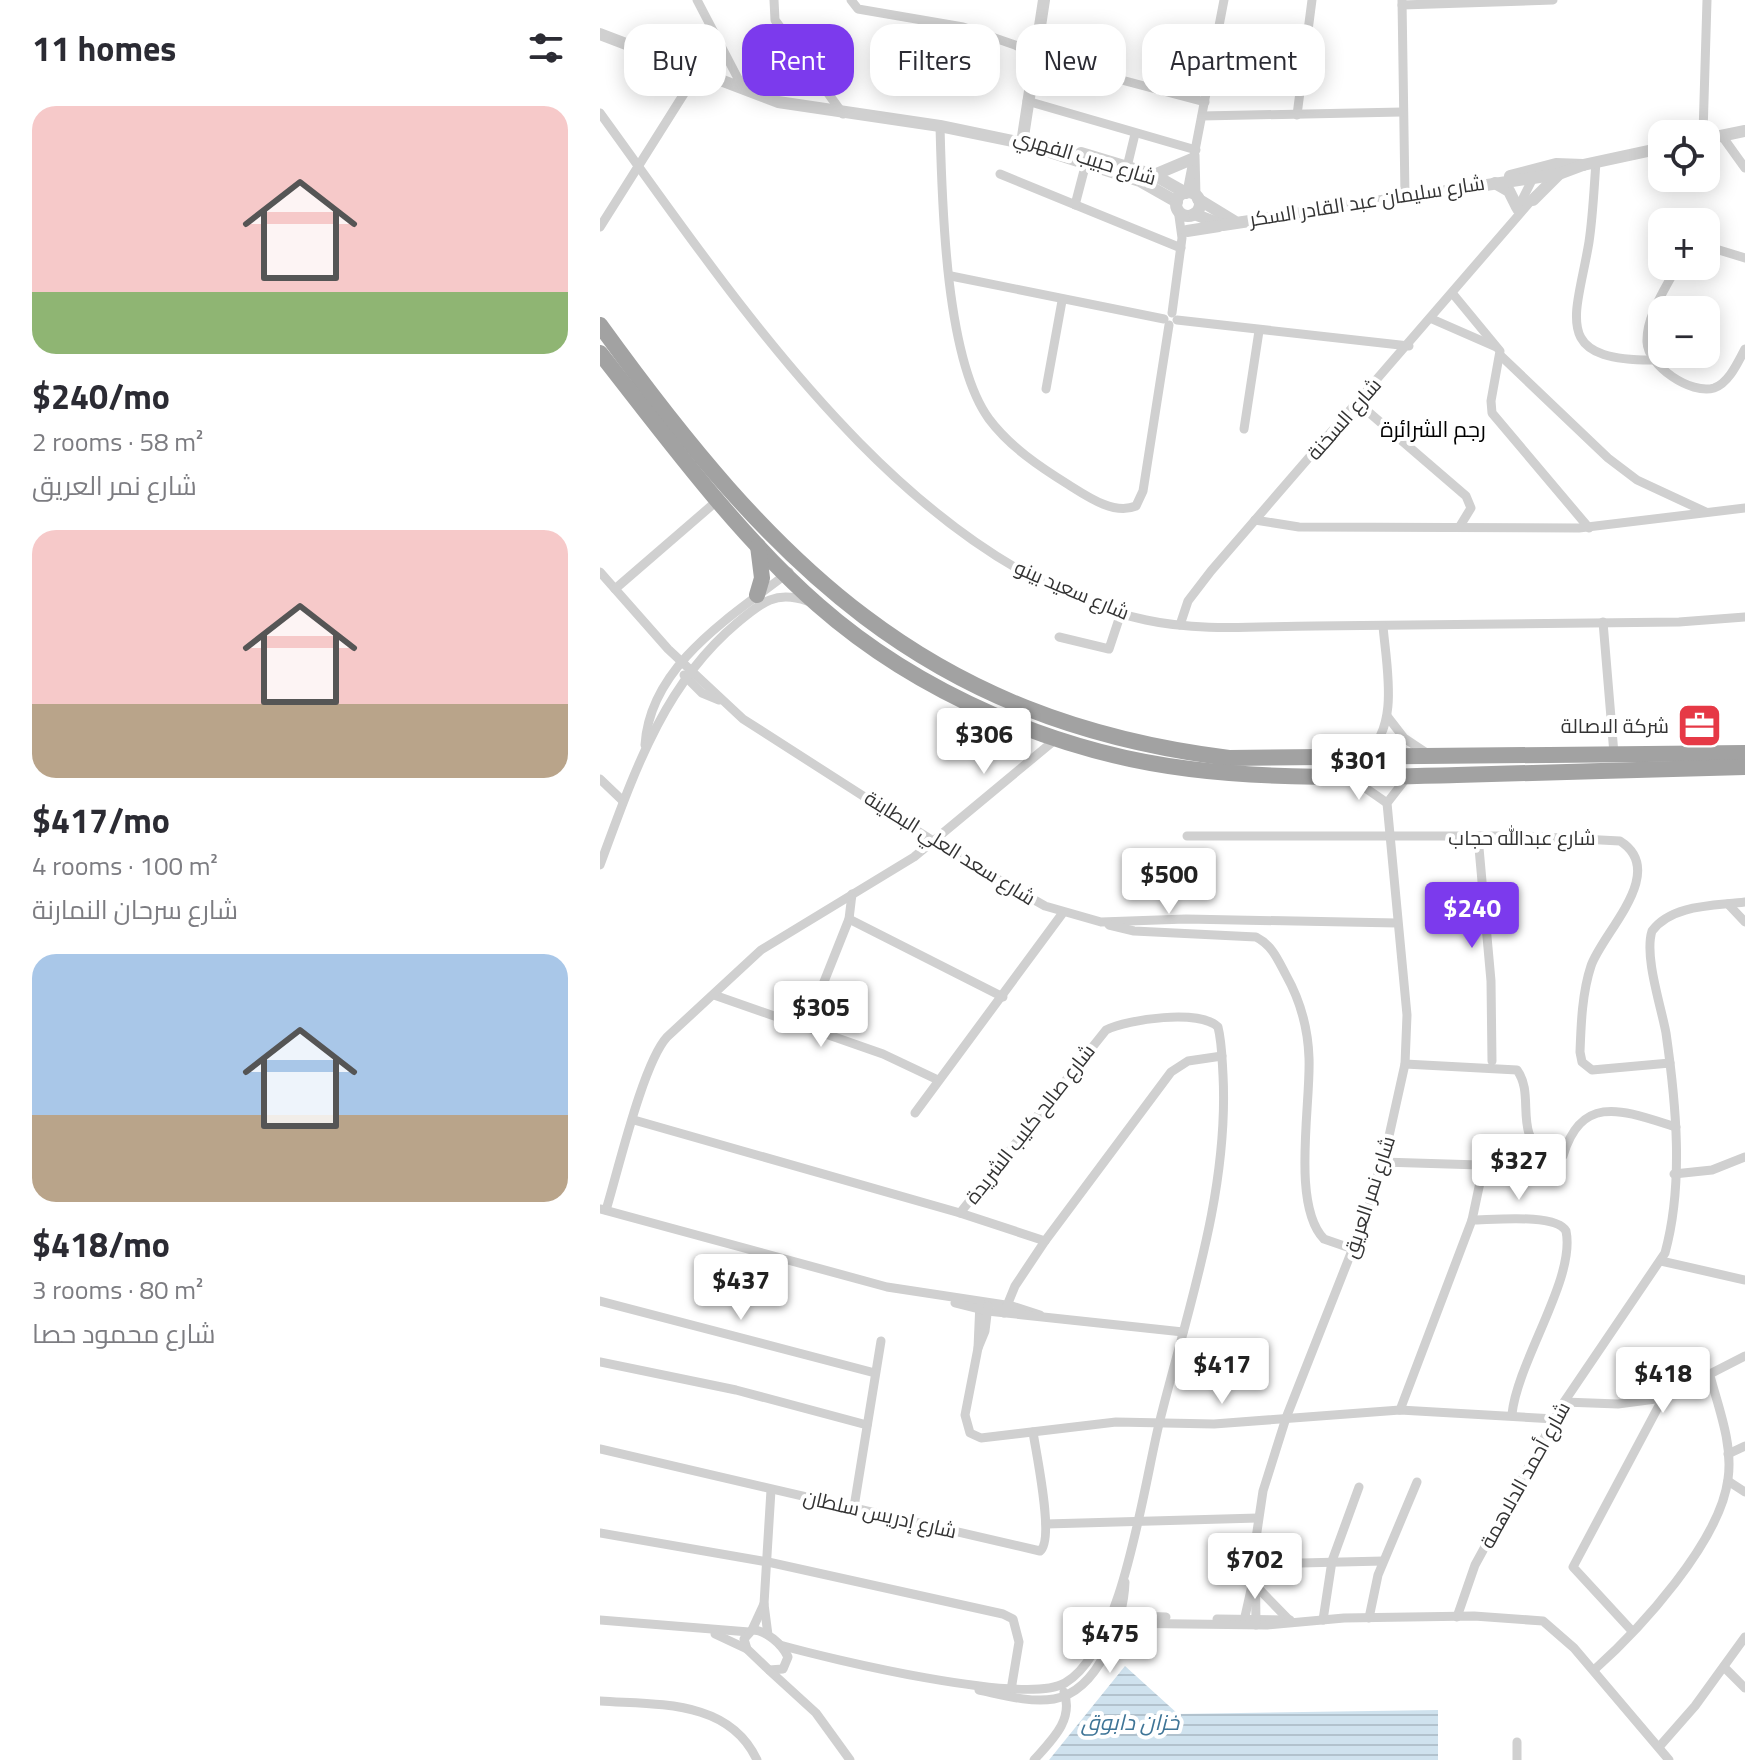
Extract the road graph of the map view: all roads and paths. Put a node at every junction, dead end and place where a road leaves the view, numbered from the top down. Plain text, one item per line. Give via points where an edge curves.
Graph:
1 (697, 0) edge
2 (774, 0) edge
3 (851, 0) edge
4 (1044, 0) edge
5 (1224, 0) edge
6 (1312, 0) edge
7 (1553, 0) edge
8 (1707, 0) edge
9 (1402, 3) edge
10 (1039, 24) edge
11 (600, 34) edge
12 (624, 44) edge
13 (1016, 46) edge
14 (1126, 84) edge
15 (742, 86) edge
16 (683, 96) edge
17 (763, 96) edge
18 (1028, 96) edge
19 (1027, 101) junction
20 (1205, 102) junction
21 (1402, 112) junction
22 (600, 113) edge
23 (843, 114) junction
24 (1297, 115) junction
25 (1202, 116) junction
26 (1703, 120) edge
27 (940, 126) junction
28 (1745, 131) edge
29 (1135, 134) junction
30 (1722, 136) joint
31 (1022, 139) junction
32 (1648, 151) edge
33 (1194, 155) junction
34 (1086, 163) junction
35 (1590, 163) junction
36 (1127, 167) junction
37 (640, 168) junction
38 (1745, 168) edge
39 (1544, 173) junction
40 (1000, 174) dead end
41 (1154, 175) junction
42 (1496, 182) junction
43 (1405, 196) junction
44 (1187, 199) junction
45 (1533, 200) joint
46 (1075, 205) junction
47 (1517, 212) junction
48 (1194, 214) junction
49 (1228, 223) junction
50 (600, 227) edge
51 (1183, 239) junction
52 (1720, 250) edge
53 (1745, 258) edge
54 (951, 276) junction
55 (1453, 294) junction
56 (1062, 301) junction
57 (1170, 319) junction
58 (1432, 319) junction
59 (600, 325) edge
60 (1259, 331) junction
61 (1409, 346) junction
62 (1745, 349) edge
63 (1500, 352) junction
64 (600, 353) edge
65 (1648, 360) edge
66 (1665, 368) edge
67 (600, 371) edge
68 (627, 385) junction
69 (1046, 389) dead end
70 (1358, 403) junction
71 (1244, 429) dead end
72 (719, 500) junction
73 (1745, 508) edge
74 (1708, 513) junction
75 (1255, 520) junction
76 (1460, 526) junction
77 (1589, 528) junction
78 (758, 546) junction
79 (793, 569) junction
80 (600, 572) edge
81 (615, 589) junction
82 (757, 595) junction
83 (818, 604) junction
84 (1121, 613) junction
85 (1745, 617) edge
86 (1603, 622) junction
87 (1180, 625) junction
88 (1383, 626) junction
89 (1059, 637) dead end
90 (704, 653) junction
91 (680, 663) junction
92 (689, 673) junction
93 (704, 688) junction
94 (674, 696) junction
95 (1387, 716) junction
96 (1058, 738) junction
97 (645, 745) junction
98 (1614, 754) junction
99 (1743, 756) edge
100 (1435, 757) junction
101 (1357, 759) junction
102 (1349, 776) junction
103 (1408, 776) junction
104 (600, 779) edge
105 (623, 801) junction
106 (1387, 803) junction
107 (1187, 836) dead end
108 (1391, 837) junction
109 (1478, 837) junction
110 (933, 841) junction
111 (600, 865) edge
112 (852, 894) junction
113 (1745, 902) edge
114 (1728, 904) junction
115 (1062, 914) junction
116 (849, 919) junction
117 (1101, 922) junction
118 (1745, 922) edge
119 (1397, 923) junction
120 (714, 995) junction
121 (1003, 997) junction
122 (806, 1027) junction
123 (1222, 1056) junction
124 (1492, 1061) dead end
125 (1670, 1063) junction
126 (1405, 1064) junction
127 (938, 1080) junction
128 (915, 1113) dead end
129 (634, 1120) junction
130 (1676, 1127) junction
131 (1745, 1157) edge
132 (1382, 1162) junction
133 (1674, 1174) junction
134 (603, 1210) edge
135 (960, 1213) junction
136 (1472, 1220) junction
137 (1045, 1241) junction
138 (1353, 1249) junction
139 (1661, 1261) junction
140 (1745, 1280) edge
141 (600, 1301) edge
142 (983, 1306) junction
143 (1008, 1309) junction
144 (1183, 1332) junction
145 (881, 1341) dead end
146 (1745, 1356) edge
147 (600, 1362) edge
148 (875, 1373) junction
149 (1710, 1376) junction
150 (1663, 1398) junction
151 (1564, 1402) junction
152 (1400, 1410) junction
153 (1512, 1414) junction
154 (1286, 1418) junction
155 (1555, 1419) junction
156 (1159, 1423) junction
157 (867, 1425) junction
158 (1033, 1432) junction
159 (1745, 1446) edge
160 (600, 1449) edge
161 (1728, 1454) junction
162 (1728, 1481) junction
163 (1417, 1482) dead end
164 (1359, 1487) dead end
165 (771, 1490) junction
166 (1745, 1492) edge
167 (854, 1507) junction
168 (1258, 1518) junction
169 (1139, 1519) junction
170 (1046, 1524) junction
171 (600, 1533) edge
172 (1332, 1561) junction
173 (1383, 1561) junction
174 (768, 1562) junction
175 (1255, 1564) junction
176 (1125, 1574) junction
177 (1255, 1582) junction
178 (1125, 1588) junction
179 (764, 1604) junction
180 (1457, 1617) junction
181 (1369, 1618) junction
182 (600, 1620) edge
183 (1113, 1620) junction
184 (1142, 1620) junction
185 (1323, 1620) junction
186 (1244, 1621) junction
187 (1256, 1621) junction
188 (1292, 1621) junction
189 (708, 1631) junction
190 (750, 1631) junction
191 (1632, 1631) junction
192 (768, 1635) junction
193 (1745, 1637) edge
194 (780, 1645) junction
195 (747, 1649) junction
196 (809, 1653) junction
197 (1101, 1657) junction
198 (787, 1664) junction
199 (1724, 1667) junction
200 (769, 1670) junction
201 (1594, 1670) junction
202 (1061, 1685) junction
203 (1745, 1688) edge
204 (794, 1692) junction
205 (1011, 1692) junction
206 (1066, 1695) junction
207 (600, 1701) edge
208 (1517, 1742) dead end
209 (1659, 1747) junction
210 (1667, 1759) edge
211 (757, 1760) edge
212 (850, 1760) edge
213 (1034, 1760) edge
214 (1517, 1760) edge

1 - 15 street
2 - 23 street via 775,20
3 - 13 street via 858,9 963,27
4 - 10 street
5 - 20 street
6 - 24 street
7 - 9 street
8 - 26 street
9 - 21 street
11 - 12 street, شارع حبيب الفهري
14 - 20 street
16 - 37 street
17 - 23 street, شارع حبيب الفهري
18 - 19 street
19 - 29 street
19 - 31 street
20 - 25 street
21 - 24 street
21 - 43 street
22 - 37 street, شارع سعيد بينو
23 - 27 street, شارع حبيب الفهري
24 - 25 street
25 - 33 street
27 - 31 street, شارع حبيب الفهري
27 - 54 street
28 - 30 street
29 - 33 street
29 - 36 street
30 - 38 street
31 - 34 street, شارع حبيب الفهري
31 - 36 street, شارع حبيب الفهري
32 - 35 street, شارع سليمان عبد القادر السكر
33 - 41 street
33 - 44 street
34 - 44 street, شارع حبيب الفهري
34 - 46 street
35 - 39 street, شارع سليمان عبد القادر السكر
35 - 65 street via 1589,241 1575,330 1595,352
36 - 41 street, شارع حبيب الفهري
37 - 50 street
37 - 84 street, شارع سعيد بينو via 762,328 856,439 931,507 991,552 1042,581
39 - 42 street, شارع سليمان عبد القادر السكر
39 - 45 street
39 - 47 street, شارع السخنة
40 - 46 street
41 - 44 street, شارع حبيب الفهري
42 - 43 street, شارع سليمان عبد القادر السكر
42 - 47 street via 1509,191
43 - 49 street, شارع سليمان عبد القادر السكر
44 - 48 street via 1199,209
44 - 49 street, شارع سليمان عبد القادر السكر
44 - 51 street
45 - 47 street, شارع السخنة
46 - 51 street
47 - 55 street, شارع السخنة
48 - 49 street, شارع سليمان عبد القادر السكر
48 - 51 street
49 - 51 street
51 - 57 street
52 - 53 street
54 - 56 street
54 - 57 street via 963,356 988,418 1025,456 1116,509 1136,506 1143,491
55 - 58 street, شارع السخنة
55 - 63 street
56 - 57 street
56 - 69 street
57 - 60 street
58 - 61 street, شارع السخنة
58 - 63 street
59 - 79 highway
60 - 61 street
60 - 71 street
61 - 70 street, شارع السخنة
62 - 66 street via 1722,384 1706,389 1689,385
63 - 74 street via 1608,458 1637,480
63 - 77 street via 1492,413
64 - 68 highway
67 - 68 street
68 - 72 highway
70 - 75 street, شارع السخنة
70 - 76 street via 1466,496 1471,508
72 - 78 highway
72 - 81 street
73 - 74 street
74 - 77 street
75 - 76 street via 1299,527
75 - 87 street, شارع السخنة via 1193,594
76 - 77 street
78 - 79 highway
78 - 82 highway via 762,578
79 - 82 street
79 - 83 highway
79 - 101 highway via 915,653 982,691 1049,718 1150,747 1200,754
80 - 81 street, شارع سعد العلي البطاينة
81 - 91 street, شارع سعد العلي البطاينة
82 - 91 street
83 - 90 street via 791,595 772,597
83 - 96 highway via 922,678
84 - 87 street, شارع سعيد بينو
84 - 89 street via 1110,649
85 - 86 street, شارع سعيد بينو
86 - 88 street, شارع سعيد بينو
86 - 98 street
87 - 88 street, شارع سعيد بينو
88 - 95 street
90 - 92 street
90 - 93 street
91 - 92 street, شارع سعد العلي البطاينة
91 - 97 street via 656,703
92 - 93 street, شارع سعد العلي البطاينة
92 - 94 street
93 - 94 street
93 - 110 street, شارع سعد العلي البطاينة via 756,728
94 - 97 street
95 - 100 street via 1404,738
95 - 101 street via 1376,745
96 - 102 highway via 1189,769
96 - 110 street
97 - 105 street
98 - 99 highway
98 - 100 highway
99 - 103 highway
100 - 101 highway
102 - 103 highway
102 - 106 street
103 - 106 street
104 - 105 street
105 - 111 street
106 - 108 street, شارع نمر العريق
107 - 108 street, شارع عبدالله حجاب
108 - 109 street, شارع عبدالله حجاب
108 - 119 street, شارع نمر العريق
109 - 124 street
109 - 125 street, شارع عبدالله حجاب via 1592,837 1626,845 1635,860 1634,890 1591,965 1580,1052 1592,1070
110 - 112 street
110 - 115 street, شارع سعد العلي البطاينة
112 - 116 street
112 - 120 street via 775,940
113 - 114 street
114 - 118 street
114 - 125 street, شارع أحمد الدلاهمة via 1672,914 1652,931
115 - 117 street, شارع سعد العلي البطاينة
115 - 121 street
116 - 121 street
116 - 122 street
117 - 119 street, شارع سعد العلي البطاينة
117 - 138 street via 1134,931 1246,935 1270,947 1299,1002 1308,1039 1311,1217 1324,1239
119 - 126 street, شارع نمر العريق via 1407,1015
120 - 122 street
120 - 129 street via 656,1052
121 - 127 street
122 - 127 street via 907,1063
123 - 135 street, شارع صالح كليب الشريدة via 1218,1027 1203,1018 1132,1022 1106,1030
123 - 137 street via 1188,1061 1171,1072
123 - 144 street, شارع صالح كليب الشريدة via 1221,1150
125 - 130 street, شارع أحمد الدلاهمة
126 - 130 street via 1517,1070 1528,1133 1547,1158 1563,1156 1573,1127 1593,1114 1626,1113
126 - 132 street, شارع نمر العريق
127 - 128 street
129 - 134 street
129 - 135 street
130 - 133 street, شارع أحمد الدلاهمة
131 - 133 street via 1712,1170
132 - 136 street via 1480,1165
132 - 138 street, شارع نمر العريق
133 - 139 street, شارع أحمد الدلاهمة via 1670,1229
134 - 142 street via 793,1263
135 - 137 street
136 - 152 street
136 - 153 street via 1556,1222 1567,1236 1561,1273 1519,1379
137 - 143 street
138 - 154 street, شارع نمر العريق
139 - 140 street
139 - 151 street, شارع أحمد الدلاهمة
141 - 148 street
142 - 143 street
142 - 158 street via 967,1429 981,1438
143 - 144 street
144 - 156 street, شارع صالح كليب الشريدة
145 - 148 street
146 - 149 street
147 - 157 street
148 - 157 street
149 - 150 street
149 - 161 street
150 - 151 street via 1618,1404
150 - 191 street via 1573,1567
151 - 155 street, شارع أحمد الدلاهمة
152 - 153 street
152 - 154 street
153 - 155 street
154 - 156 street
154 - 168 street, شارع نمر العريق
155 - 180 street, شارع أحمد الدلاهمة via 1468,1579
156 - 158 street via 1116,1422
156 - 169 street, شارع صالح كليب الشريدة
157 - 167 street
158 - 170 street
159 - 161 street
160 - 165 street, شارع إدريس سلطان
161 - 162 street
162 - 166 street
162 - 191 street via 1686,1569
163 - 173 street
164 - 172 street
165 - 167 street, شارع إدريس سلطان
165 - 174 street
167 - 170 street, شارع إدريس سلطان via 1036,1551 1045,1547
168 - 169 street
168 - 175 street, شارع نمر العريق
169 - 170 street
169 - 176 street, شارع صالح كليب الشريدة
171 - 174 street
172 - 173 street
172 - 175 street
172 - 185 street
173 - 181 street
174 - 179 street
174 - 205 street via 1009,1617 1019,1633
175 - 177 street, شارع نمر العريق
176 - 178 street
176 - 183 street
177 - 186 street, شارع نمر العريق
177 - 187 street, شارع نمر العريق
177 - 188 street
178 - 183 street
178 - 184 street
179 - 190 street
179 - 192 street
180 - 181 street
180 - 201 street via 1543,1621
181 - 185 street
182 - 189 street
183 - 184 street
183 - 197 street
183 - 202 street via 1086,1664
184 - 186 street
184 - 197 street
185 - 188 street
186 - 187 street
187 - 188 street
189 - 190 street
189 - 195 street
190 - 192 street
190 - 195 street via 744,1639
191 - 201 street
192 - 194 street
193 - 199 street
194 - 196 street
194 - 198 street
195 - 200 street
196 - 198 street
196 - 205 street
197 - 206 street via 1083,1683
198 - 200 street
198 - 204 street
199 - 203 street
199 - 209 street
200 - 204 street
201 - 209 street
202 - 205 street
202 - 206 street
204 - 212 street
205 - 206 street via 1045,1699
206 - 213 street via 1065,1721
207 - 211 street via 706,1713 740,1733
208 - 214 street
209 - 210 street

